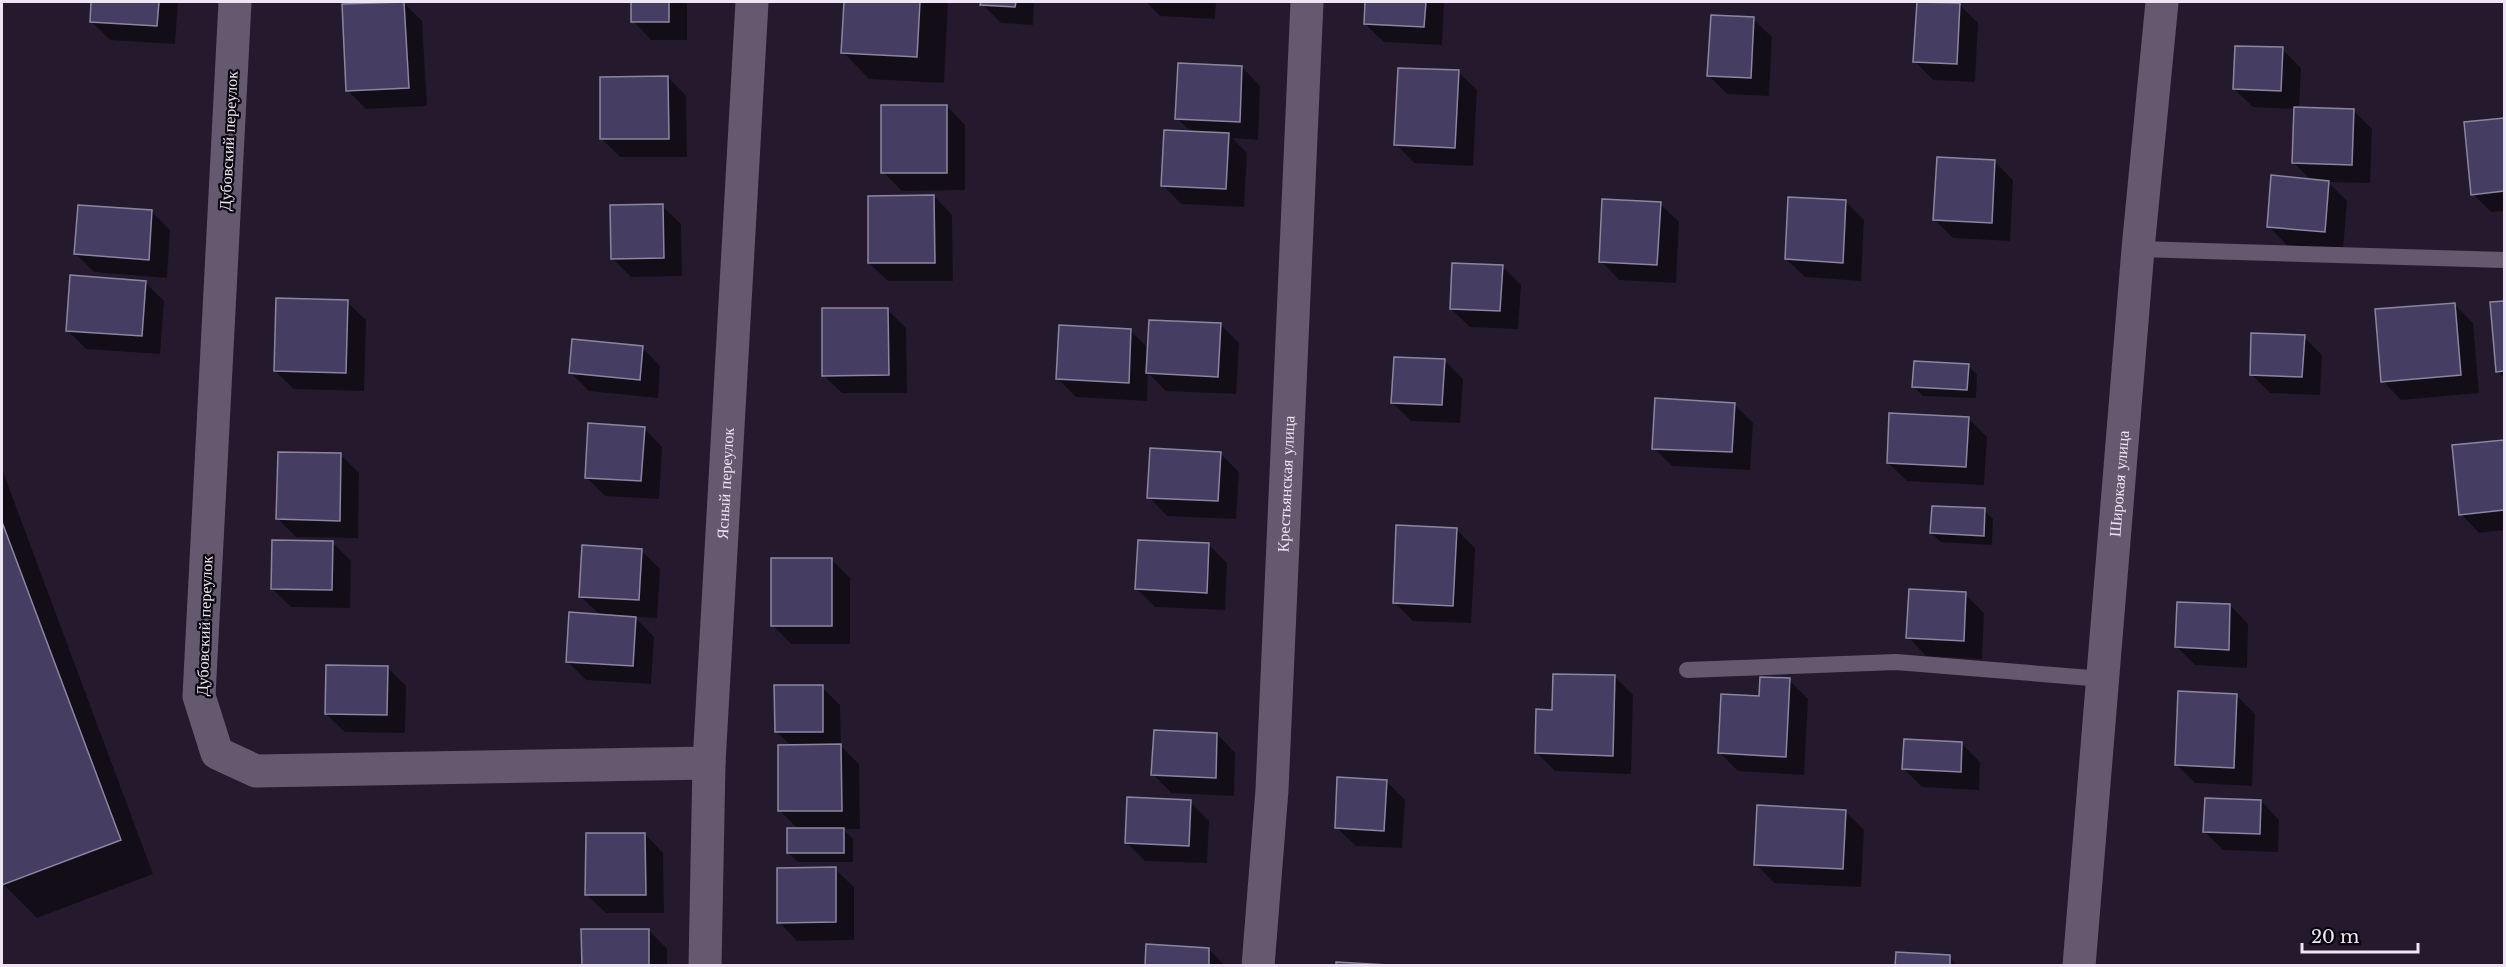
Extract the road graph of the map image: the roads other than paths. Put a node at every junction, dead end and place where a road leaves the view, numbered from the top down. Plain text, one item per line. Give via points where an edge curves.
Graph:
1 (235, 2) edge
2 (752, 2) edge
3 (1307, 2) edge
4 (2162, 2) edge
5 (2138, 249) junction
6 (2505, 260) edge
7 (1687, 670) dead end
8 (2103, 679) junction
9 (709, 763) junction
10 (705, 966) edge
11 (1258, 966) edge
12 (2079, 966) edge

1 - 9 street, Дубовский переулок via 199,696 217,753 256,771
2 - 9 street, Ясный переулок
3 - 11 street, Крестьянская улица via 1272,790
4 - 5 street, Широкая улица
5 - 6 lane
5 - 8 street, Широкая улица
7 - 8 lane via 1896,662
8 - 12 street, Широкая улица
9 - 10 street, Ясный переулок

